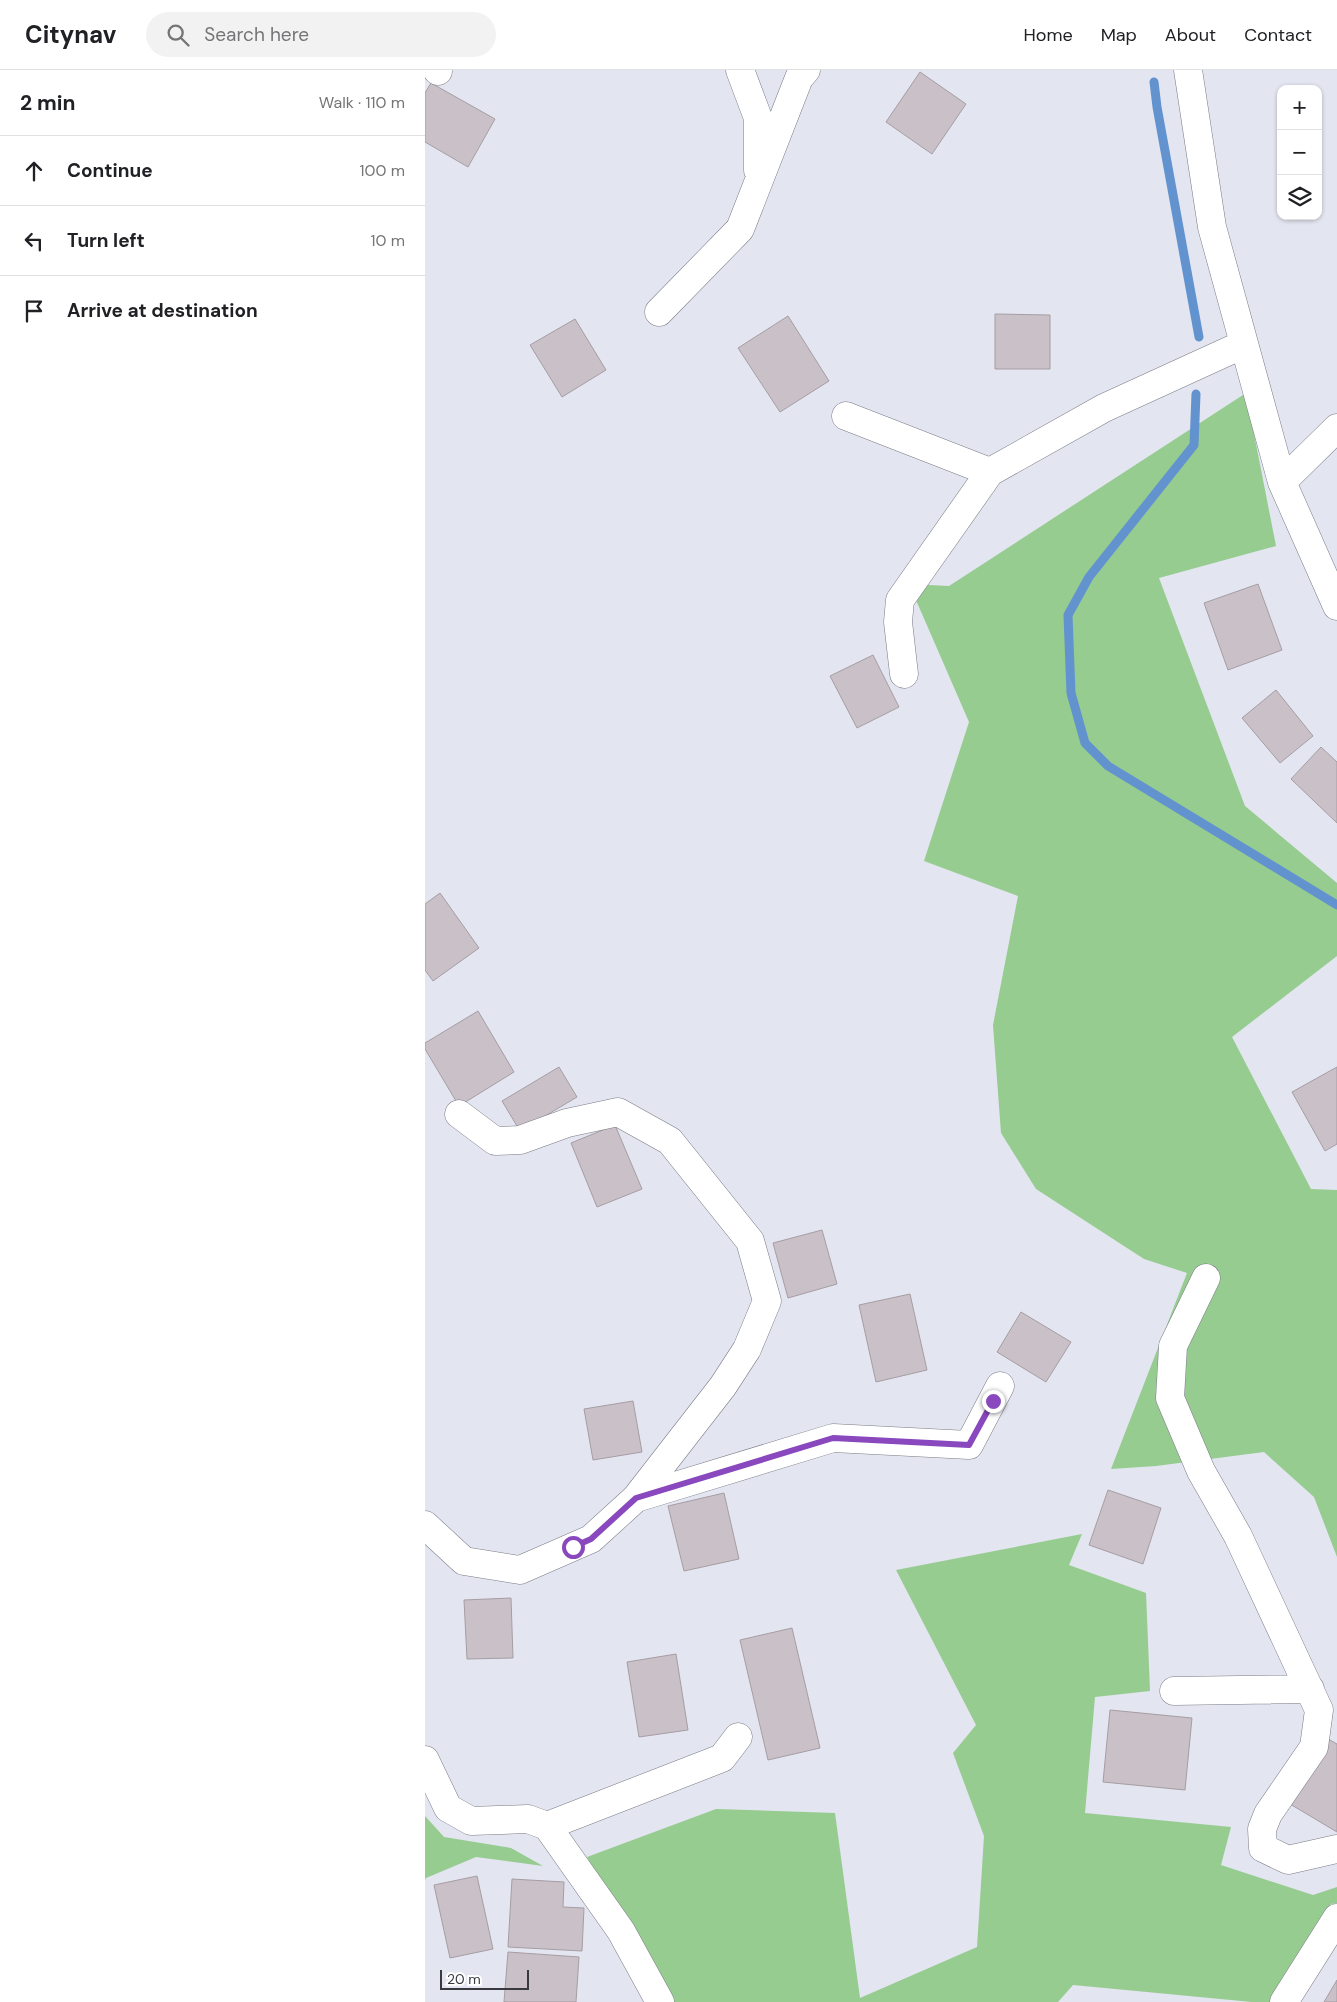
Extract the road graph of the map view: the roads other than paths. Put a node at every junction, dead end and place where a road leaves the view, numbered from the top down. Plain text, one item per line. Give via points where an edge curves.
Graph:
1 (740, 70) edge
2 (806, 70) edge
3 (1184, 72) edge
4 (759, 184) junction
5 (659, 312) dead end
6 (1244, 344) junction
7 (846, 416) dead end
8 (1337, 428) edge
9 (1337, 451) edge
10 (1305, 459) junction
11 (990, 472) junction
12 (1282, 482) junction
13 (1337, 606) edge
14 (904, 674) dead end
15 (459, 1114) dead end
16 (1207, 1278) dead end
17 (1000, 1386) dead end
18 (636, 1498) junction
19 (425, 1525) edge
20 (1175, 1691) dead end
21 (1315, 1699) junction
22 (738, 1737) dead end
23 (425, 1760) edge
24 (547, 1826) junction
25 (1337, 1849) edge
26 (1337, 1918) edge
27 (660, 2002) edge
28 (1284, 2002) edge

1 - 4 street via 758,118
2 - 4 street via 799,78
3 - 6 street via 1212,227
4 - 5 street via 740,228
6 - 11 street via 1104,408
6 - 12 street
7 - 11 street
8 - 10 street
9 - 10 street
10 - 12 street
11 - 14 street via 900,600 898,622
12 - 13 street
15 - 18 street via 495,1141 520,1140 567,1123 618,1112 670,1141 750,1241 767,1301 747,1349 723,1386
16 - 21 street via 1173,1346 1170,1398 1201,1471 1238,1536
17 - 18 street via 969,1445 833,1438
18 - 19 street via 591,1539 520,1570 464,1561
20 - 21 street
21 - 25 street via 1315,1746 1268,1814 1262,1829 1263,1848 1289,1860
22 - 24 street via 722,1758
23 - 24 street via 448,1808 471,1821 528,1819
24 - 27 street via 621,1931
26 - 28 street

